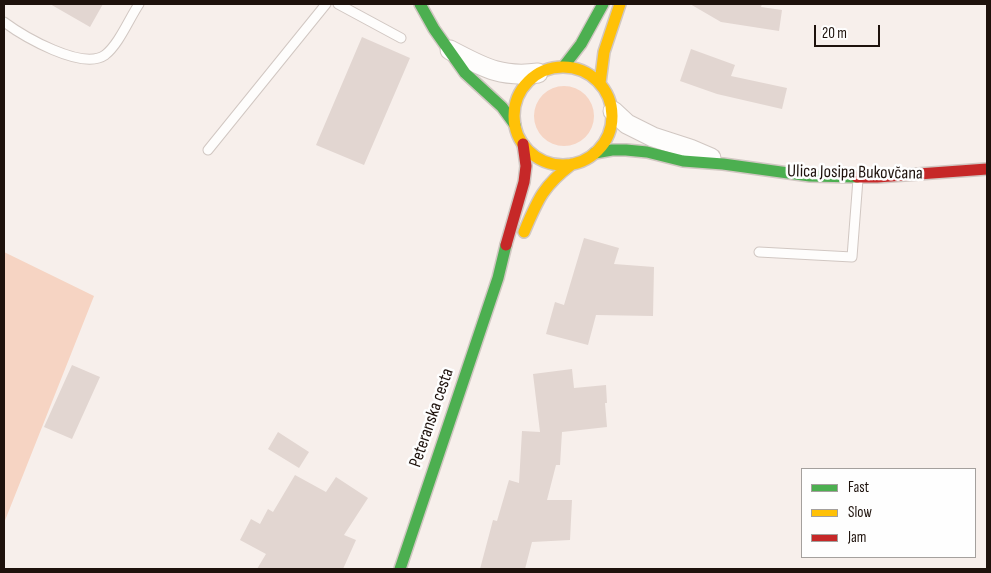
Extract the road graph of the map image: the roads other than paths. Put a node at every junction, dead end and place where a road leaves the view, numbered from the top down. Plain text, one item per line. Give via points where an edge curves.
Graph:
1 (139, 4) edge
2 (326, 4) edge
3 (338, 4) edge
4 (420, 4) edge
5 (603, 4) edge
6 (620, 4) edge
7 (4, 22) edge
8 (401, 38) dead end
9 (448, 49) junction
10 (564, 66) junction
11 (538, 73) junction
12 (600, 83) junction
13 (613, 111) junction
14 (515, 125) junction
15 (523, 144) junction
16 (208, 150) dead end
17 (596, 153) junction
18 (572, 164) junction
19 (723, 164) junction
20 (987, 169) edge
21 (858, 177) junction
22 (759, 252) dead end
23 (498, 278) junction
24 (400, 569) edge

1 - 7 lane via 112,47 104,56 90,60 65,55
2 - 16 lane
3 - 8 lane
4 - 9 main road
5 - 10 main road via 592,28
6 - 12 main road via 604,54
9 - 11 street via 487,69 507,75
9 - 14 main road via 465,73 502,107
10 - 11 main road
10 - 12 main road via 589,74
11 - 14 main road via 518,96 514,110
12 - 13 main road
13 - 17 main road via 606,141
13 - 19 street, Ulica Josipa Bukovčana via 627,124 653,137
14 - 15 main road
15 - 18 main road via 544,161
15 - 23 main road, Peteranska cesta via 524,182
17 - 18 main road
17 - 19 main road, Ulica Josipa Bukovčana via 626,150 683,161
18 - 23 main road, Peteranska cesta via 555,177 537,202 517,247
19 - 21 main road, Ulica Josipa Bukovčana via 810,176
20 - 21 main road, Ulica Josipa Bukovčana
21 - 22 lane via 852,257
23 - 24 main road, Peteranska cesta

